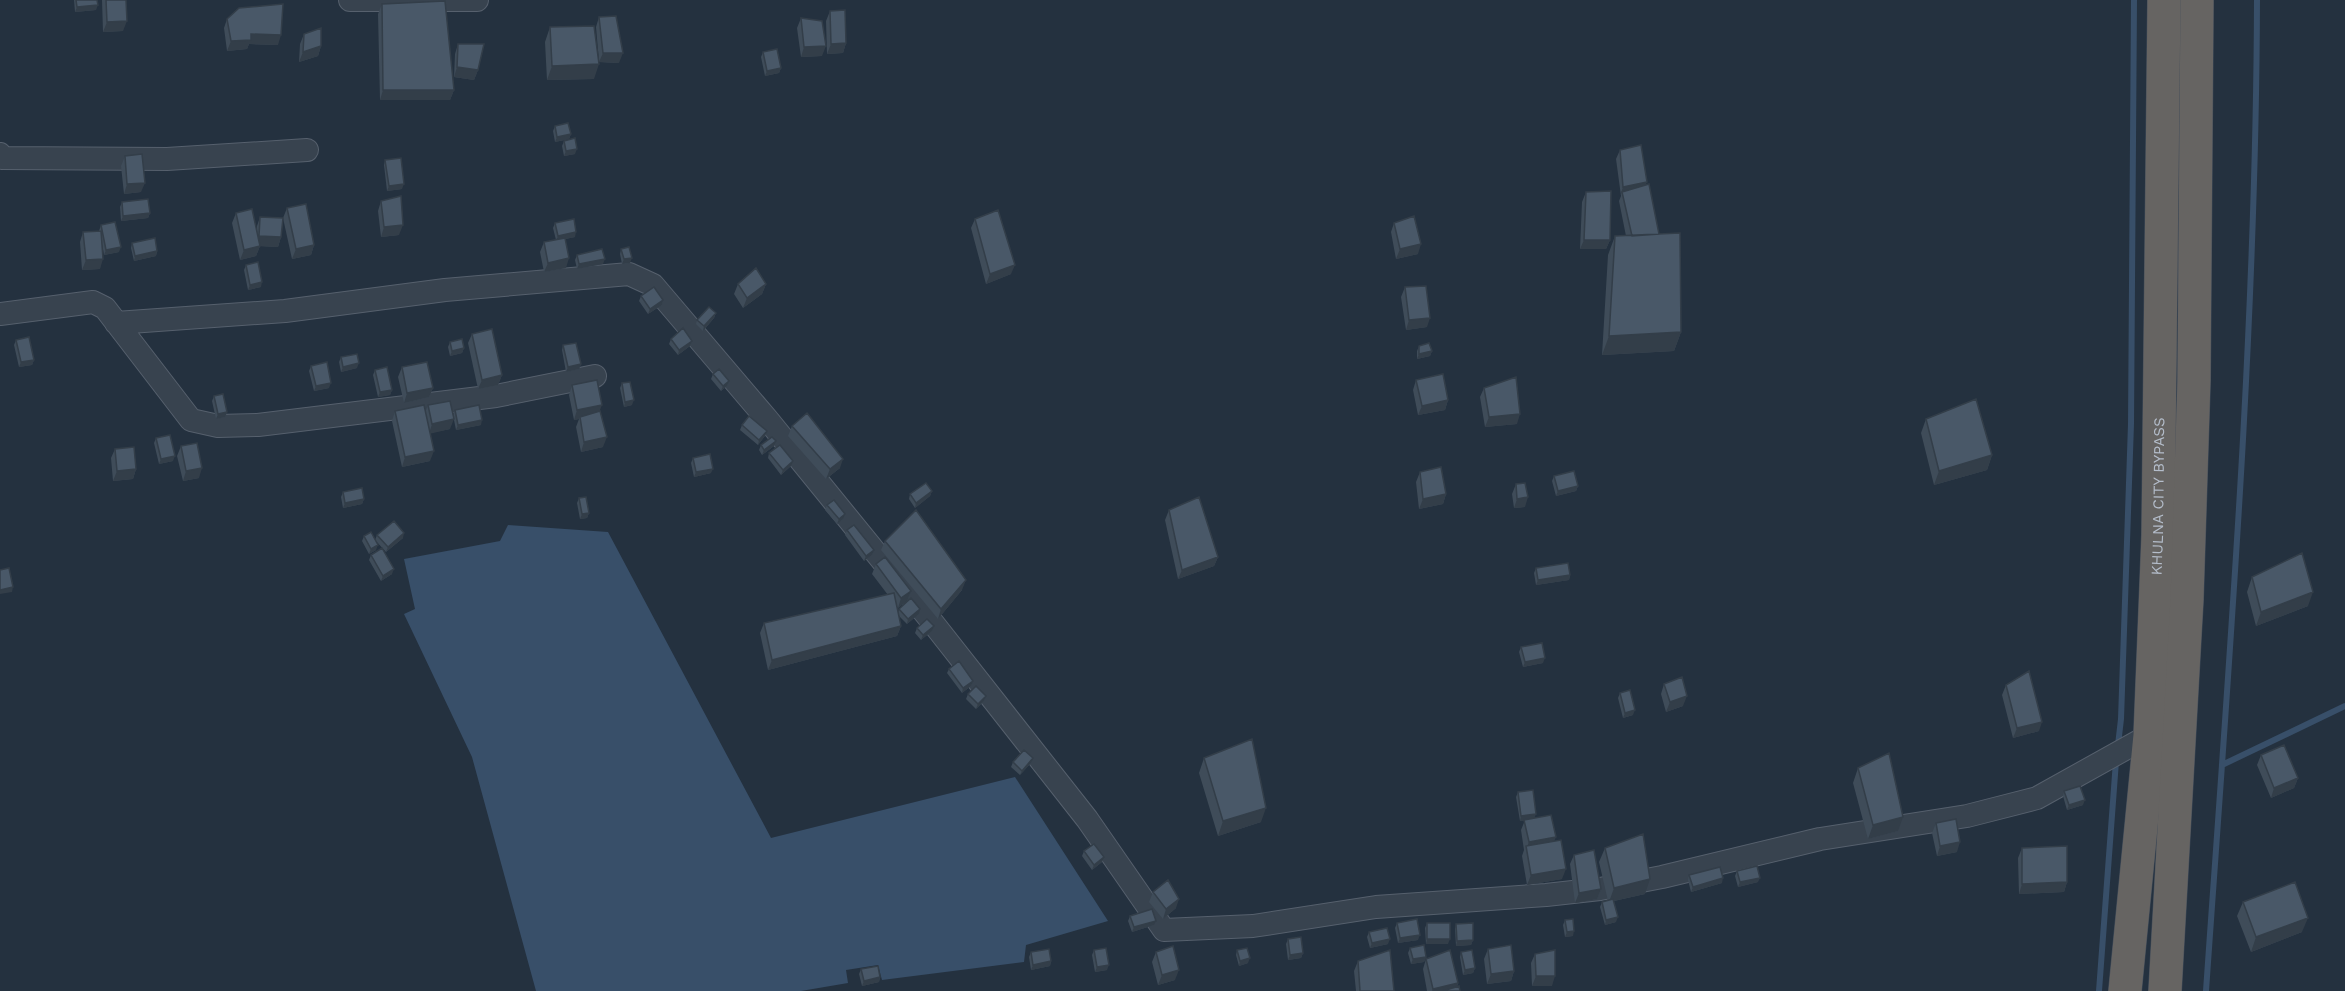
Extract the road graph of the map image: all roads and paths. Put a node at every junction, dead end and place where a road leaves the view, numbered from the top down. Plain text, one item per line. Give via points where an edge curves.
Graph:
1 (350, 0) edge
2 (477, 0) edge
3 (2164, 0) edge
4 (2196, 0) edge
5 (307, 150) dead end
6 (0, 154) edge
7 (0, 314) edge
8 (116, 323) junction
9 (595, 376) dead end
10 (2150, 735) junction
11 (2125, 991) edge
12 (2165, 991) edge

1 - 2 street
3 - 10 highway, KHULNA CITY BYPASS via 2158,535
4 - 12 highway via 2194,380 2188,576
5 - 6 street via 167,159 3,158
7 - 8 street via 93,302 105,308
8 - 9 street via 191,420 218,426 496,396
8 - 10 street via 285,311 445,290 629,274 653,285 929,618 1087,819 1164,930 1253,926 1376,907 1557,894 1662,877 1820,839 1967,816 2037,798
10 - 11 highway, KHULNA CITY BYPASS

